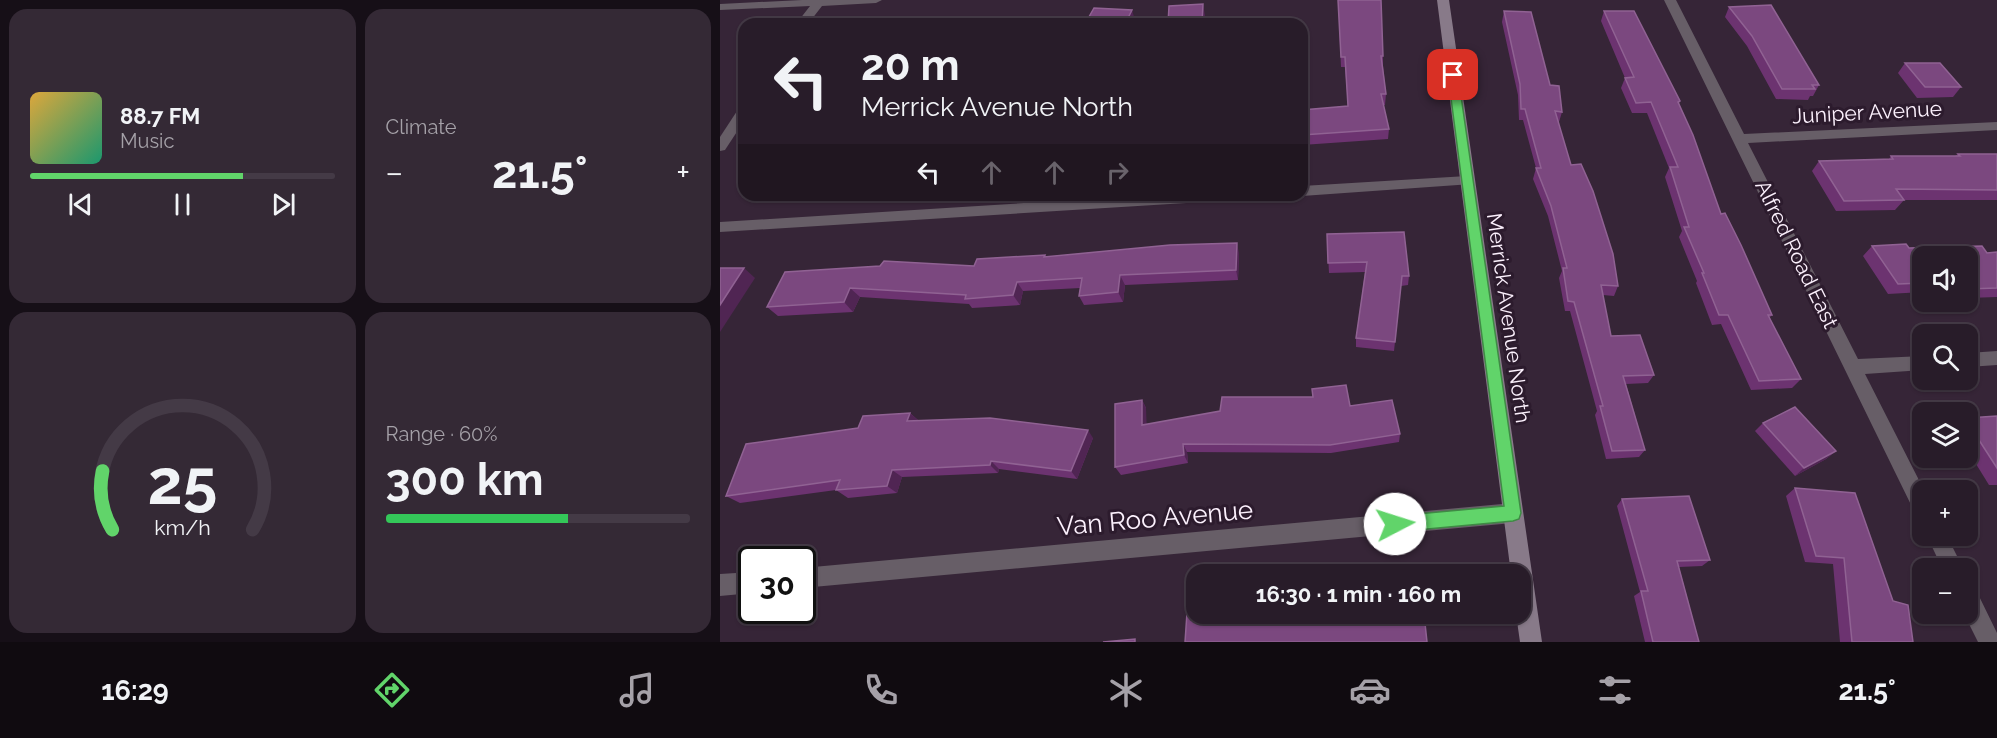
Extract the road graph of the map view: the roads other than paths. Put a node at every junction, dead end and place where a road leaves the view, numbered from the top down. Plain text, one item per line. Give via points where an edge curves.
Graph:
1 (876, 0) edge
2 (1443, 0) edge
3 (1670, 0) edge
4 (820, 1) edge
5 (720, 7) edge
6 (807, 18) edge
7 (738, 120) edge
8 (1997, 126) edge
9 (1739, 139) junction
10 (720, 147) edge
11 (1467, 181) junction
12 (1308, 191) edge
13 (1138, 201) edge
14 (720, 227) edge
15 (1997, 358) edge
16 (1978, 359) edge
17 (1912, 364) edge
18 (1853, 367) junction
19 (1912, 486) edge
20 (1513, 513) junction
21 (816, 577) edge
22 (738, 583) edge
23 (720, 585) edge
24 (1978, 618) edge
25 (1532, 642) edge
26 (1990, 642) edge

1 - 4 street
2 - 11 main road, Merrick Avenue North
3 - 9 street, Alfred Road East
4 - 5 street
4 - 6 street
7 - 10 street
8 - 9 street, Juniper Avenue
9 - 18 street, Alfred Road East
11 - 12 street
11 - 20 main road, Merrick Avenue North
13 - 14 street
15 - 16 street
17 - 18 street
18 - 19 street, Alfred Road East
20 - 21 street, Van Roo Avenue
20 - 25 main road, Merrick Avenue North
22 - 23 street
24 - 26 street

